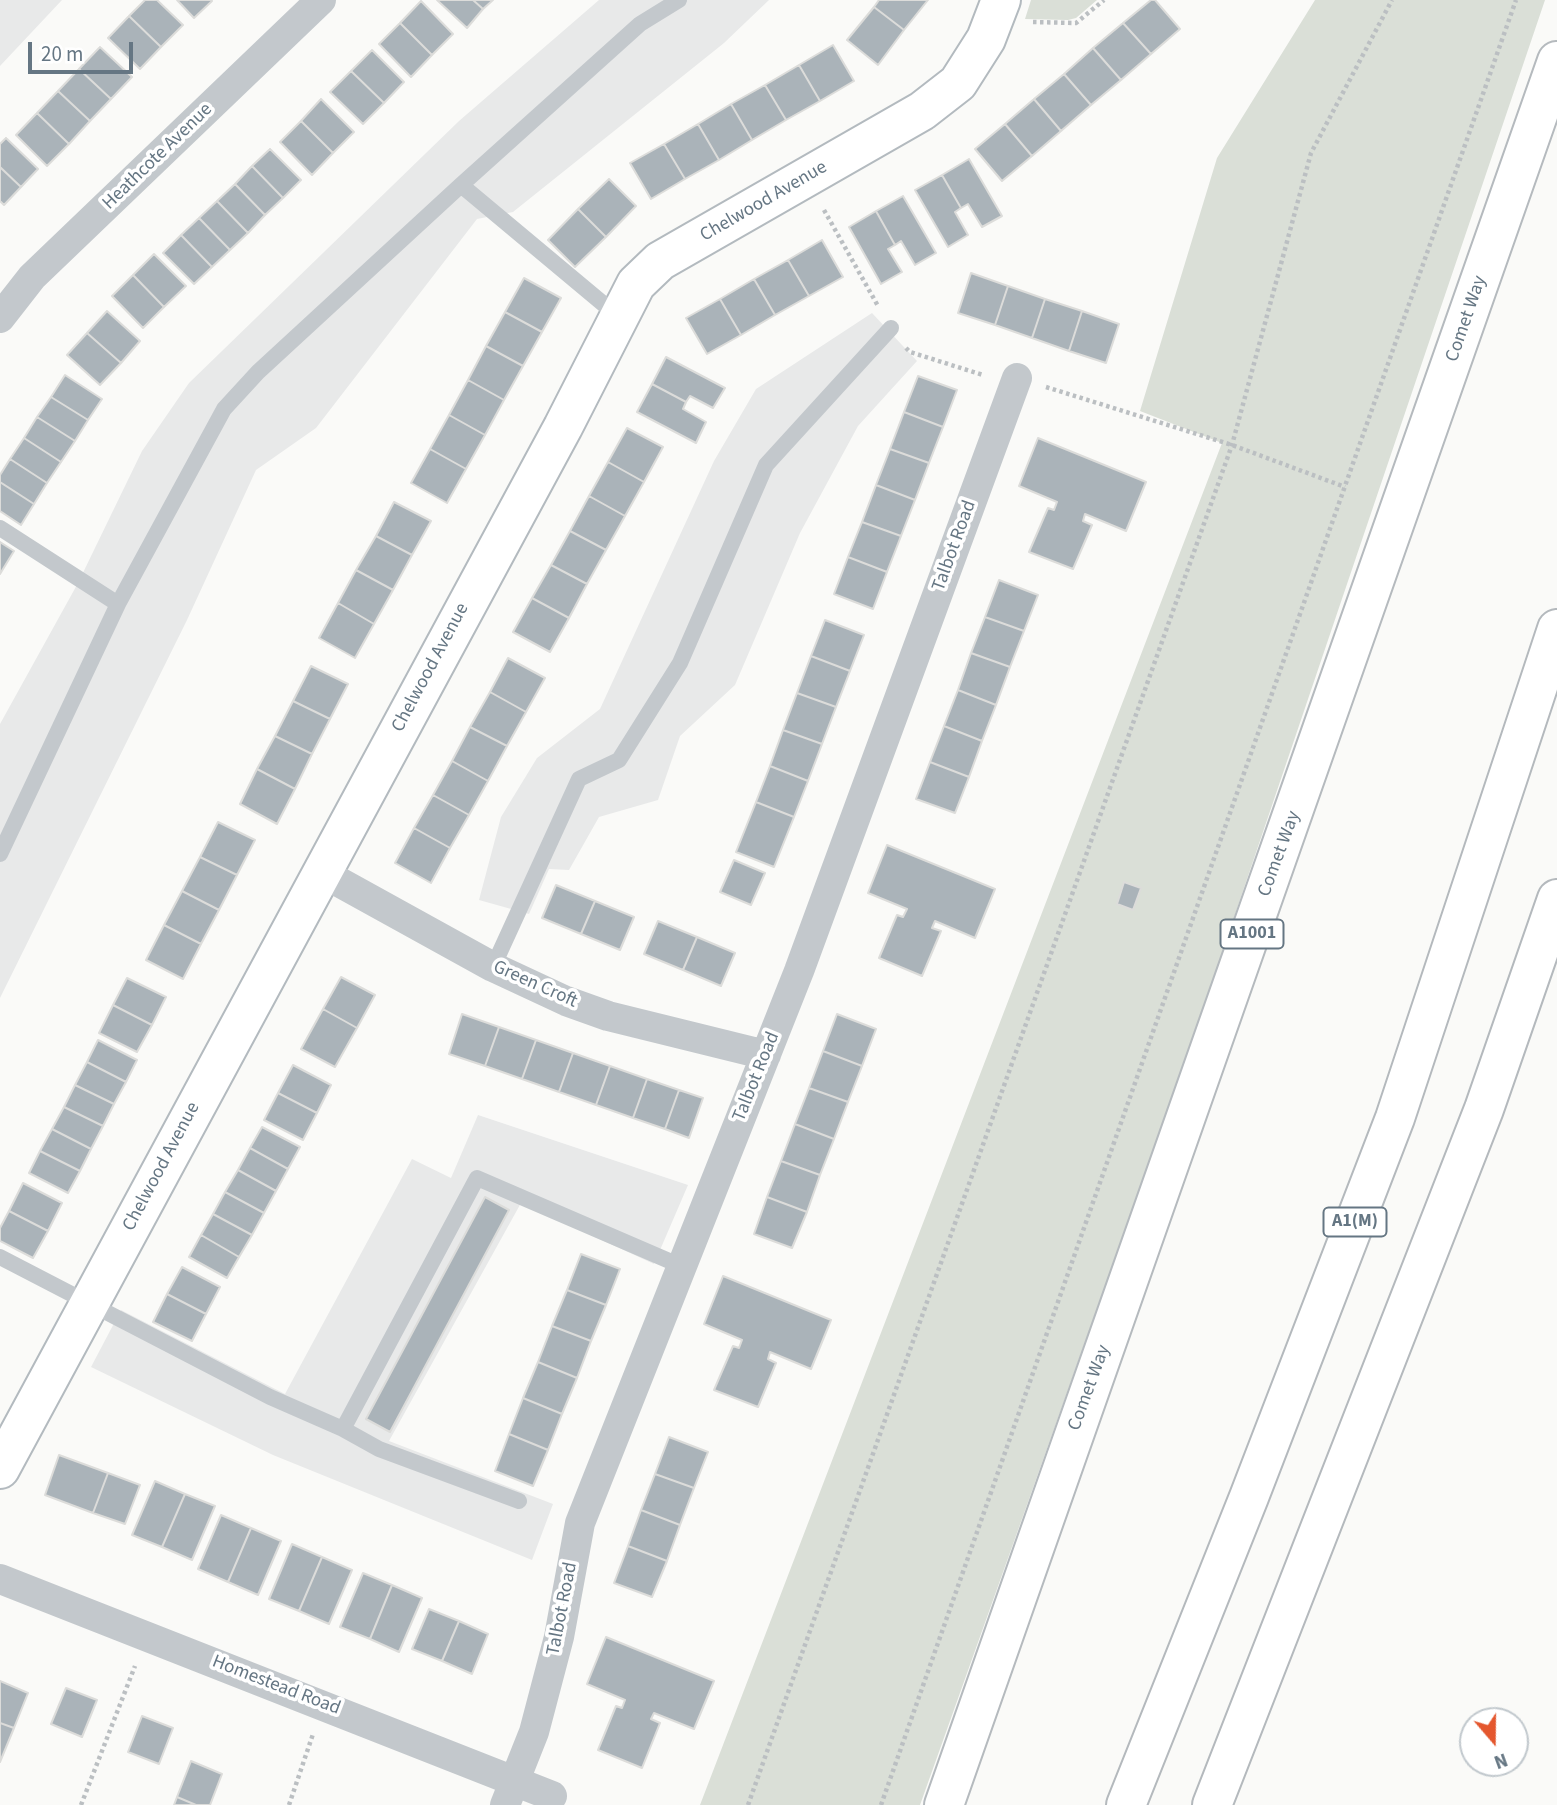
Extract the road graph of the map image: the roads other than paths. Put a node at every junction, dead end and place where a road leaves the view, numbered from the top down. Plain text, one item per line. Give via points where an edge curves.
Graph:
1 (321, 0) edge
2 (679, 0) edge
3 (998, 7) edge
4 (1557, 61) edge
5 (461, 186) junction
6 (619, 317) junction
7 (0, 318) edge
8 (891, 328) dead end
9 (1017, 378) dead end
10 (0, 528) edge
11 (118, 604) junction
12 (1557, 629) edge
13 (0, 854) edge
14 (321, 872) junction
15 (1557, 899) edge
16 (493, 967) junction
17 (766, 1055) junction
18 (0, 1257) edge
19 (681, 1266) junction
20 (87, 1304) junction
21 (343, 1429) junction
22 (0, 1469) edge
23 (519, 1501) dead end
24 (0, 1579) edge
25 (509, 1793) edge
26 (552, 1796) dead end
27 (944, 1805) edge
28 (1126, 1805) edge
29 (1212, 1805) edge

1 - 7 street, Heathcote Avenue via 32,277
2 - 5 lane via 640,24
3 - 6 main road, Chelwood Avenue via 986,39 958,83 922,111 660,261 636,284
4 - 27 main road, Comet Way / A1001
5 - 6 lane
5 - 11 lane via 223,409
6 - 14 main road, Chelwood Avenue
8 - 16 lane via 766,465 680,663 619,760 579,779
9 - 17 street, Talbot Road
10 - 11 lane
11 - 13 lane
12 - 28 main road, A1(M) via 1395,1118
14 - 16 street, Green Croft
14 - 20 main road, Chelwood Avenue
15 - 29 main road via 1479,1122
16 - 17 street, Green Croft via 608,1016
17 - 19 street, Talbot Road
18 - 20 lane
19 - 21 lane via 477,1178
19 - 25 street, Talbot Road via 580,1523 559,1637 534,1732
20 - 21 lane
20 - 22 main road, Chelwood Avenue
21 - 23 lane via 379,1449
24 - 25 street, Homestead Road via 324,1704
25 - 26 street, Homestead Road

